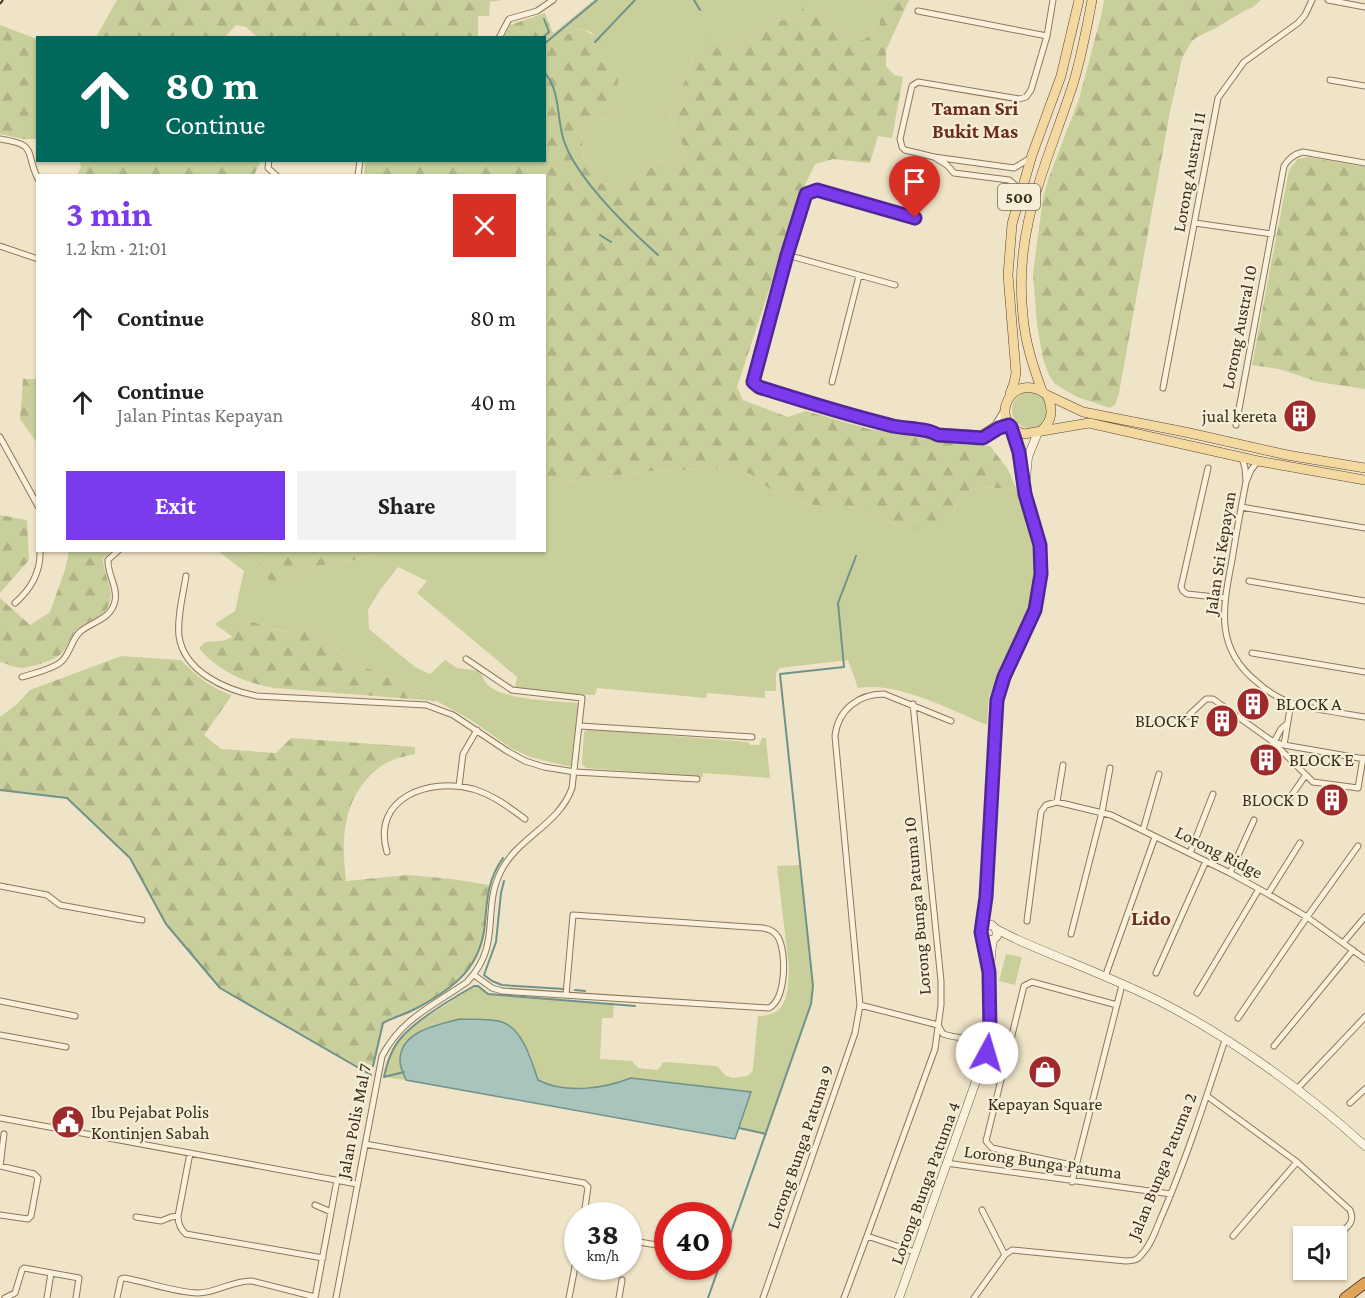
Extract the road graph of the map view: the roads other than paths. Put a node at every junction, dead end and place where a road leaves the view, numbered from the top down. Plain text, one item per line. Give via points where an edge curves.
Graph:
1 (553, 0) edge
2 (1053, 0) edge
3 (1079, 0) edge
4 (1092, 0) edge
5 (1312, 0) edge
6 (1328, 0) edge
7 (1365, 7) edge
8 (918, 11) dead end
9 (500, 36) edge
10 (1047, 36) junction
11 (1330, 80) dead end
12 (1365, 86) edge
13 (0, 139) edge
14 (1032, 155) junction
15 (934, 157) junction
16 (966, 162) junction
17 (1365, 163) edge
18 (1006, 168) junction
19 (36, 174) edge
20 (965, 175) junction
21 (1006, 180) junction
22 (1017, 203) junction
23 (915, 218) dead end
24 (1196, 223) junction
25 (1272, 234) junction
26 (0, 246) edge
27 (787, 255) junction
28 (36, 258) edge
29 (859, 276) junction
30 (895, 285) dead end
31 (832, 382) dead end
32 (1163, 388) dead end
33 (1044, 393) junction
34 (1006, 404) junction
35 (1236, 425) dead end
36 (1010, 426) junction
37 (1040, 431) junction
38 (933, 432) junction
39 (0, 436) edge
40 (1287, 454) junction
41 (1242, 458) junction
42 (1258, 461) junction
43 (1289, 466) junction
44 (1208, 468) dead end
45 (1365, 468) edge
46 (1365, 480) edge
47 (1246, 482) junction
48 (1025, 494) junction
49 (36, 502) edge
50 (1241, 507) junction
51 (1365, 528) edge
52 (40, 552) edge
53 (117, 552) edge
54 (186, 576) dead end
55 (1249, 581) dead end
56 (1225, 598) junction
57 (1365, 601) edge
58 (15, 603) dead end
59 (1252, 653) dead end
60 (466, 659) dead end
61 (1365, 672) edge
62 (22, 676) dead end
63 (1291, 703) junction
64 (913, 704) junction
65 (1188, 716) dead end
66 (1365, 717) edge
67 (951, 721) dead end
68 (1287, 724) junction
69 (580, 726) junction
70 (477, 730) junction
71 (752, 737) dead end
72 (1273, 741) junction
73 (1284, 745) junction
74 (1364, 758) edge
75 (1063, 765) dead end
76 (1110, 768) dead end
77 (575, 772) junction
78 (1159, 774) dead end
79 (1305, 776) junction
80 (697, 779) dead end
81 (459, 786) junction
82 (1213, 794) dead end
83 (1289, 799) dead end
84 (1057, 802) junction
85 (1102, 812) junction
86 (525, 819) dead end
87 (1254, 820) dead end
88 (1143, 830) junction
89 (1155, 837) junction
90 (1300, 843) dead end
91 (1358, 846) dead end
92 (387, 852) dead end
93 (1190, 853) junction
94 (1206, 861) junction
95 (1230, 873) junction
96 (0, 886) edge
97 (1259, 889) junction
98 (1268, 894) junction
99 (986, 897) junction
100 (1306, 917) junction
101 (1365, 917) edge
102 (142, 920) dead end
103 (1027, 921) dead end
104 (982, 933) junction
105 (994, 933) junction
106 (1071, 934) dead end
107 (1344, 943) junction
108 (1353, 950) junction
109 (1365, 959) edge
110 (989, 972) junction
111 (1156, 973) dead end
112 (474, 975) junction
113 (1105, 977) junction
114 (1122, 985) junction
115 (1197, 993) dead end
116 (567, 995) junction
117 (0, 1001) edge
118 (860, 1005) junction
119 (1117, 1005) junction
120 (75, 1016) dead end
121 (1365, 1017) edge
122 (1239, 1018) dead end
123 (938, 1025) junction
124 (0, 1035) edge
125 (978, 1036) dead end
126 (1225, 1040) junction
127 (1274, 1046) dead end
128 (66, 1047) dead end
129 (1296, 1089) junction
130 (1365, 1089) edge
131 (1207, 1096) junction
132 (1350, 1103) dead end
133 (0, 1118) edge
134 (4, 1134) dead end
135 (365, 1144) junction
136 (1365, 1146) edge
137 (190, 1153) junction
138 (1297, 1161) junction
139 (946, 1164) junction
140 (0, 1166) edge
141 (1076, 1166) junction
142 (337, 1180) junction
143 (1072, 1182) junction
144 (357, 1184) junction
145 (1171, 1194) junction
146 (586, 1202) edge
147 (315, 1204) dead end
148 (982, 1210) dead end
149 (331, 1212) junction
150 (0, 1215) edge
151 (178, 1216) junction
152 (136, 1217) dead end
153 (1347, 1227) edge
154 (867, 1236) junction
155 (1233, 1236) dead end
156 (915, 1252) junction
157 (1005, 1255) junction
158 (322, 1258) junction
159 (51, 1273) junction
160 (572, 1280) edge
161 (622, 1280) dead end
162 (1365, 1283) edge
163 (0, 1294) edge
164 (5, 1298) edge
165 (47, 1298) edge
166 (76, 1298) edge
167 (117, 1298) edge
168 (315, 1298) edge
169 (336, 1298) edge
170 (569, 1298) edge
171 (619, 1298) edge
172 (763, 1298) edge
173 (844, 1298) edge
174 (899, 1298) edge
175 (974, 1298) edge
176 (1346, 1298) edge

1 - 9 street via 537,11 509,19
2 - 10 street
3 - 14 main road, 500 via 1061,76
4 - 33 main road, 500 via 1074,79 1037,184 1023,246 1023,317 1031,362
5 - 24 street, Lorong Austral 11 via 1298,23 1244,62 1221,92
6 - 7 street
8 - 10 street
10 - 15 street via 1031,90 1023,99 922,82 914,84 900,143 909,152
11 - 12 street
13 - 19 street via 27,147
14 - 18 street via 1019,166
14 - 22 main road, 500
15 - 16 street
15 - 20 street via 954,173
16 - 18 street
16 - 20 street
17 - 25 street, Lorong Austral 10 via 1303,152 1288,159
18 - 21 street
20 - 21 street
21 - 22 street via 1016,186
22 - 34 main road, 500 via 1008,275 1016,373
23 - 27 street via 812,190 805,195
24 - 25 street
24 - 32 street, Lorong Austral 11
25 - 35 street, Lorong Austral 10
26 - 28 street
27 - 29 street
27 - 38 street via 753,378 755,385 861,418
29 - 30 street
29 - 31 street
33 - 34 main road via 1023,388 1014,392
33 - 37 main road, 500 via 1052,412
33 - 40 main road via 1083,412
34 - 36 main road, 500
34 - 38 street via 995,425 981,434
36 - 37 main road via 1024,434
36 - 38 street via 983,438
36 - 48 street via 1019,452
37 - 41 main road via 1089,423
37 - 48 street via 1028,457
39 - 49 street
40 - 43 main road
40 - 45 main road
41 - 42 main road
41 - 47 street, Jalan Sri Kepayan
42 - 43 main road
42 - 47 street, Jalan Sri Kepayan
43 - 46 main road
44 - 56 street via 1181,587 1187,594
47 - 50 street, Jalan Sri Kepayan
48 - 99 street via 1040,545 1041,574 1035,610 997,700
50 - 51 street
50 - 56 street, Jalan Sri Kepayan
52 - 58 street via 38,575
53 - 62 street via 108,560 115,598 108,614 75,637 60,663
54 - 70 street via 179,624 181,645 192,664 222,684 256,696 426,705
55 - 57 street
56 - 63 street, Jalan Sri Kepayan via 1224,627 1238,662 1268,691
59 - 61 street
60 - 69 street, Jalan Polis Mal 7 via 512,690 582,698
63 - 66 street, Jalan Sri Kepayan
63 - 68 street
64 - 67 street, Lorong Bunga Patuma 9
64 - 118 street, Lorong Bunga Patuma 9 via 884,694 867,696 845,710 836,725
64 - 123 street, Lorong Bunga Patuma 10 via 941,981
65 - 72 street via 1211,698
68 - 72 street
68 - 73 street
69 - 71 street
69 - 77 street, Jalan Polis Mal 7
70 - 77 street via 525,761
70 - 81 street via 463,754
72 - 73 street
72 - 79 street
73 - 74 street
74 - 79 street via 1357,789 1317,783
75 - 84 street
76 - 85 street
77 - 80 street
77 - 112 street, Jalan Polis Mal 7 via 569,797 559,812 502,869 493,898 490,937
78 - 88 street
79 - 83 street
81 - 86 street via 486,794
81 - 92 street via 427,788 398,803 385,824
82 - 93 street
84 - 85 street, Lorong Ridge
84 - 103 street, Lorong Ridge via 1046,805 1041,812
85 - 88 street, Lorong Ridge
85 - 106 street
87 - 95 street
88 - 89 street, Lorong Ridge
89 - 93 street, Lorong Ridge
89 - 113 street
90 - 98 street
91 - 100 street
93 - 94 street, Lorong Ridge
94 - 95 street, Lorong Ridge
94 - 111 street
95 - 97 street, Lorong Ridge
96 - 102 street via 47,895 60,905
97 - 98 street, Lorong Ridge
97 - 115 street
98 - 100 street, Lorong Ridge
99 - 104 street
99 - 105 street
100 - 107 street, Lorong Ridge
100 - 122 street
101 - 107 street
104 - 105 street via 987,940
104 - 105 street via 988,925
104 - 110 street
105 - 110 street
105 - 113 street
107 - 108 street, Lorong Ridge
108 - 109 street, Lorong Ridge
108 - 127 street
110 - 139 street, Lorong Bunga Patuma 4 via 987,1053
112 - 116 street via 492,988
112 - 135 street, Jalan Polis Mal 7 via 409,1022 390,1041 382,1056
113 - 114 street
114 - 119 street
114 - 126 street via 1161,1002
116 - 116 street via 769,1008 777,1001 781,989 782,951 778,936 763,928 573,915
117 - 120 street
118 - 123 street
118 - 172 street, Lorong Bunga Patuma 9 via 855,1034
119 - 141 street
119 - 141 street via 1032,982 1024,986 1021,997 986,1143 992,1148
121 - 129 street
123 - 125 street via 943,1034 956,1038
123 - 154 street, Lorong Bunga Patuma 10 via 935,1050
124 - 128 street
126 - 129 street
126 - 131 street, Jalan Bunga Patuma 2
129 - 136 street
130 - 132 street
131 - 138 street
131 - 145 street, Jalan Bunga Patuma 2
133 - 137 street
134 - 140 street
135 - 144 street, Jalan Polis Mal 7
135 - 146 street via 584,1183 588,1187
137 - 142 street
137 - 151 street
138 - 153 street via 1350,1210 1353,1216
138 - 155 street
139 - 143 street, Lorong Bunga Patuma
139 - 156 street, Lorong Bunga Patuma 4
140 - 150 street via 34,1174 38,1185 28,1219
141 - 143 street
142 - 144 street
142 - 149 street
143 - 145 street, Lorong Bunga Patuma
144 - 169 street, Jalan Polis Mal 7
145 - 157 street, Jalan Bunga Patuma 2 via 1147,1248 1134,1260 1017,1249
147 - 149 street
148 - 157 street
149 - 158 street
151 - 152 street via 161,1221
151 - 158 street via 178,1225 186,1234
154 - 156 street
154 - 173 street, Lorong Bunga Patuma 10
156 - 174 street, Lorong Bunga Patuma 4
157 - 175 street
158 - 168 street
159 - 164 street via 23,1269 15,1293
159 - 165 street
159 - 166 street via 79,1278
160 - 170 street
161 - 171 street
162 - 176 highway
163 - 164 street
167 - 168 street via 124,1278 197,1293 252,1281

